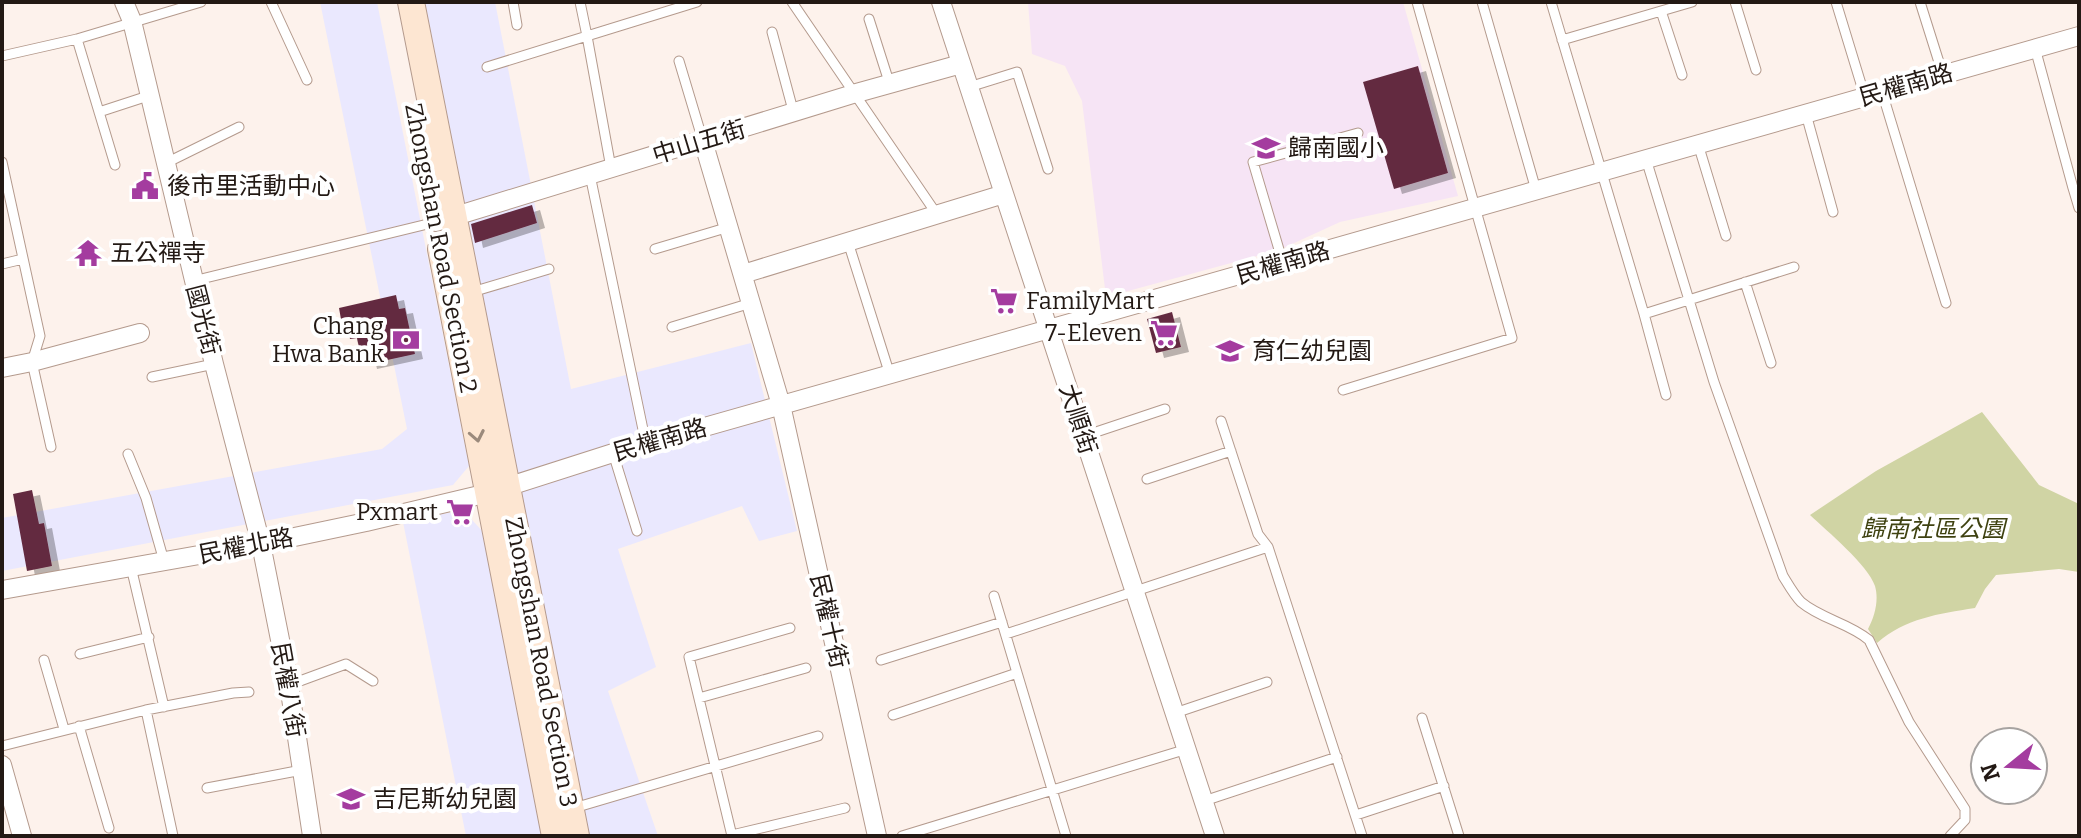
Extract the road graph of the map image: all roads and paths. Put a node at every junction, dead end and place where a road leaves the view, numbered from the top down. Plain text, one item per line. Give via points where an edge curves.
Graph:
1 (124, 2) edge
2 (201, 2) edge
3 (271, 2) edge
4 (393, 2) edge
5 (411, 2) edge
6 (513, 2) edge
7 (580, 2) edge
8 (697, 2) edge
9 (792, 2) edge
10 (941, 2) edge
11 (1417, 2) edge
12 (1482, 2) edge
13 (1551, 2) edge
14 (1692, 2) edge
15 (1735, 2) edge
16 (1836, 2) edge
17 (1920, 2) edge
18 (1661, 11) junction
19 (869, 19) dead end
20 (132, 21) junction
21 (517, 25) dead end
22 (772, 32) dead end
23 (587, 36) junction
24 (2079, 36) edge
25 (77, 39) junction
26 (1562, 40) junction
27 (2035, 48) junction
28 (2, 56) edge
29 (679, 61) dead end
30 (961, 64) junction
31 (487, 67) dead end
32 (1756, 70) dead end
33 (1682, 75) dead end
34 (1943, 75) junction
35 (307, 80) dead end
36 (890, 85) junction
37 (969, 87) junction
38 (853, 94) junction
39 (1874, 94) junction
40 (148, 96) junction
41 (99, 112) junction
42 (794, 114) junction
43 (1806, 114) junction
44 (239, 127) dead end
45 (1358, 133) dead end
46 (703, 141) junction
47 (1698, 144) junction
48 (1646, 159) junction
49 (2, 162) edge
50 (164, 164) junction
51 (115, 165) dead end
52 (611, 168) junction
53 (1048, 169) dead end
54 (1601, 172) junction
55 (590, 175) junction
56 (2076, 189) edge
57 (1536, 190) junction
58 (1004, 194) junction
59 (1474, 208) junction
60 (2079, 208) edge
61 (1833, 212) dead end
62 (938, 216) junction
63 (445, 220) junction
64 (729, 227) junction
65 (1726, 236) dead end
66 (848, 242) junction
67 (655, 249) dead end
68 (23, 259) junction
69 (1283, 263) junction
70 (2, 264) edge
71 (1794, 267) dead end
72 (549, 269) dead end
73 (743, 274) junction
74 (193, 281) junction
75 (1745, 282) junction
76 (468, 293) junction
77 (1690, 298) junction
78 (751, 303) junction
79 (1946, 303) dead end
80 (1644, 314) junction
81 (672, 327) dead end
82 (1049, 329) junction
83 (140, 333) dead end
84 (32, 362) junction
85 (1771, 363) dead end
86 (214, 364) junction
87 (2, 368) edge
88 (890, 375) junction
89 (152, 377) dead end
90 (1343, 390) dead end
91 (1666, 395) dead end
92 (781, 405) junction
93 (1165, 409) dead end
94 (1221, 421) dead end
95 (1084, 436) junction
96 (646, 444) junction
97 (51, 447) dead end
98 (1231, 451) junction
99 (613, 453) junction
100 (128, 454) dead end
101 (1147, 479) dead end
102 (497, 491) junction
103 (637, 531) dead end
104 (261, 544) junction
105 (1268, 547) junction
106 (164, 561) junction
107 (131, 567) junction
108 (2, 590) edge
109 (1135, 591) junction
110 (994, 596) dead end
111 (1002, 622) junction
112 (790, 628) dead end
113 (1006, 634) junction
114 (149, 637) junction
115 (80, 654) dead end
116 (44, 660) dead end
117 (881, 660) dead end
118 (806, 668) dead end
119 (1017, 673) junction
120 (373, 681) dead end
121 (1267, 682) dead end
122 (289, 685) junction
123 (249, 692) dead end
124 (699, 698) junction
125 (164, 707) junction
126 (146, 710) junction
127 (1175, 713) junction
128 (893, 715) dead end
129 (1422, 718) dead end
130 (79, 726) junction
131 (64, 729) junction
132 (818, 736) dead end
133 (2, 746) edge
134 (1187, 749) junction
135 (1337, 757) junction
136 (2, 765) edge
137 (715, 765) junction
138 (302, 770) junction
139 (1444, 786) junction
140 (207, 788) dead end
141 (1052, 791) junction
142 (1204, 801) junction
143 (845, 808) dead end
144 (571, 809) junction
145 (1356, 815) junction
146 (109, 828) dead end
147 (732, 835) edge
148 (22, 836) edge
149 (173, 836) edge
150 (312, 836) edge
151 (555, 836) edge
152 (576, 836) edge
153 (877, 836) edge
154 (902, 836) edge
155 (1066, 836) edge
156 (1215, 836) edge
157 (1362, 836) edge
158 (1459, 836) edge
159 (1950, 836) edge

1 - 20 street, 國光街
2 - 20 lane
3 - 35 lane
4 - 63 main road, Zhongshan Road Section 2
5 - 63 main road, Zhongshan Road Section 2
6 - 21 lane
7 - 23 lane
8 - 23 lane
9 - 38 lane
10 - 30 street, 大順街
11 - 59 lane
12 - 57 lane
13 - 26 lane
14 - 18 lane
15 - 32 lane
16 - 39 lane
17 - 34 lane
18 - 26 lane
18 - 33 lane
19 - 36 lane
20 - 25 lane
20 - 40 street, 國光街
22 - 42 lane
23 - 31 lane
23 - 52 lane
24 - 27 street, 民權南路
25 - 28 lane
25 - 41 lane
26 - 54 lane
27 - 34 street, 民權南路
27 - 56 lane
29 - 46 lane
30 - 36 street, 中山五街
30 - 37 street, 大順街
34 - 39 street, 民權南路
36 - 38 street, 中山五街
37 - 53 lane via 1017,72
37 - 58 street, 大順街
38 - 42 street, 中山五街
38 - 62 lane
39 - 43 street, 民權南路
39 - 79 lane
40 - 41 lane
40 - 50 street, 國光街
41 - 51 lane
42 - 46 street, 中山五街
43 - 47 street, 民權南路
43 - 61 lane
44 - 50 lane
45 - 69 lane via 1253,162
46 - 52 street, 中山五街
46 - 64 street, 民權十街
47 - 48 street, 民權南路
47 - 65 lane
48 - 54 street, 民權南路
48 - 77 lane
49 - 68 lane
50 - 74 street, 國光街
52 - 55 street, 中山五街
54 - 57 street, 民權南路
54 - 80 lane
55 - 63 street, 中山五街
55 - 96 lane
56 - 60 lane
57 - 59 street, 民權南路
58 - 62 street
58 - 82 street, 大順街
59 - 69 street, 民權南路
59 - 90 lane via 1512,338
62 - 66 street
63 - 74 lane
63 - 76 main road, Zhongshan Road Section 2
63 -> 102 main road, Zhongshan Road Section 2
64 - 67 lane
64 - 73 street, 民權十街
66 - 73 street
66 - 88 lane
68 - 70 lane
68 - 84 lane via 40,336
69 - 82 street, 民權南路
71 - 75 lane
72 - 76 lane
73 - 78 street, 民權十街
74 - 86 street, 國光街
75 - 77 lane
75 - 85 lane
76 - 102 main road, Zhongshan Road Section 2
77 - 80 lane
77 - 159 lane via 1783,576 1800,601 1869,640 1909,722 1965,809 1965,820
78 - 81 lane
78 - 92 street, 民權十街
80 - 91 lane
82 - 88 street, 民權南路
82 - 95 street, 大順街
83 - 84 street
84 - 87 street
84 - 97 lane
86 - 89 lane
86 - 104 street, 國光街
88 - 92 street, 民權南路
92 - 96 street, 民權南路
92 - 153 street, 民權十街
93 - 95 lane
94 - 98 lane
95 - 109 street, 大順街
96 - 99 street, 民權南路
98 - 101 lane
98 - 105 lane via 1258,534
99 - 102 street, 民權南路
99 - 103 lane
100 - 106 lane
102 - 104 street, 民權北路
102 - 144 main road, Zhongshan Road Section 3
102 - 151 main road, Zhongshan Road Section 3
104 - 106 street, 民權北路
104 - 122 street, 民權八街
105 - 109 lane
105 - 135 lane
106 - 107 street, 民權北路
107 - 108 street, 民權北路
107 - 114 lane
109 - 113 lane
109 - 127 street, 大順街
110 - 111 lane
111 - 113 lane
111 - 117 lane
112 - 124 lane via 689,657
113 - 119 lane
114 - 115 lane
114 - 125 lane
116 - 131 lane
118 - 124 lane
119 - 128 lane
119 - 141 lane
120 - 122 lane via 346,664
121 - 127 lane
122 - 138 street, 民權八街
123 - 125 lane
124 - 137 lane
125 - 126 lane
126 - 130 lane
126 - 149 lane
127 - 134 street, 大順街
129 - 139 lane
130 - 131 lane
130 - 146 lane
131 - 133 lane
132 - 137 lane
134 - 141 lane
134 - 142 street, 大順街
135 - 142 lane
135 - 145 lane
136 - 148 street
137 - 144 lane
137 - 147 lane
138 - 140 lane
138 - 150 street, 民權八街
139 - 145 lane
139 - 158 lane
141 - 154 lane
141 - 155 lane
142 - 156 street, 大順街
143 - 147 lane
144 - 152 main road, Zhongshan Road Section 3
145 - 157 lane

